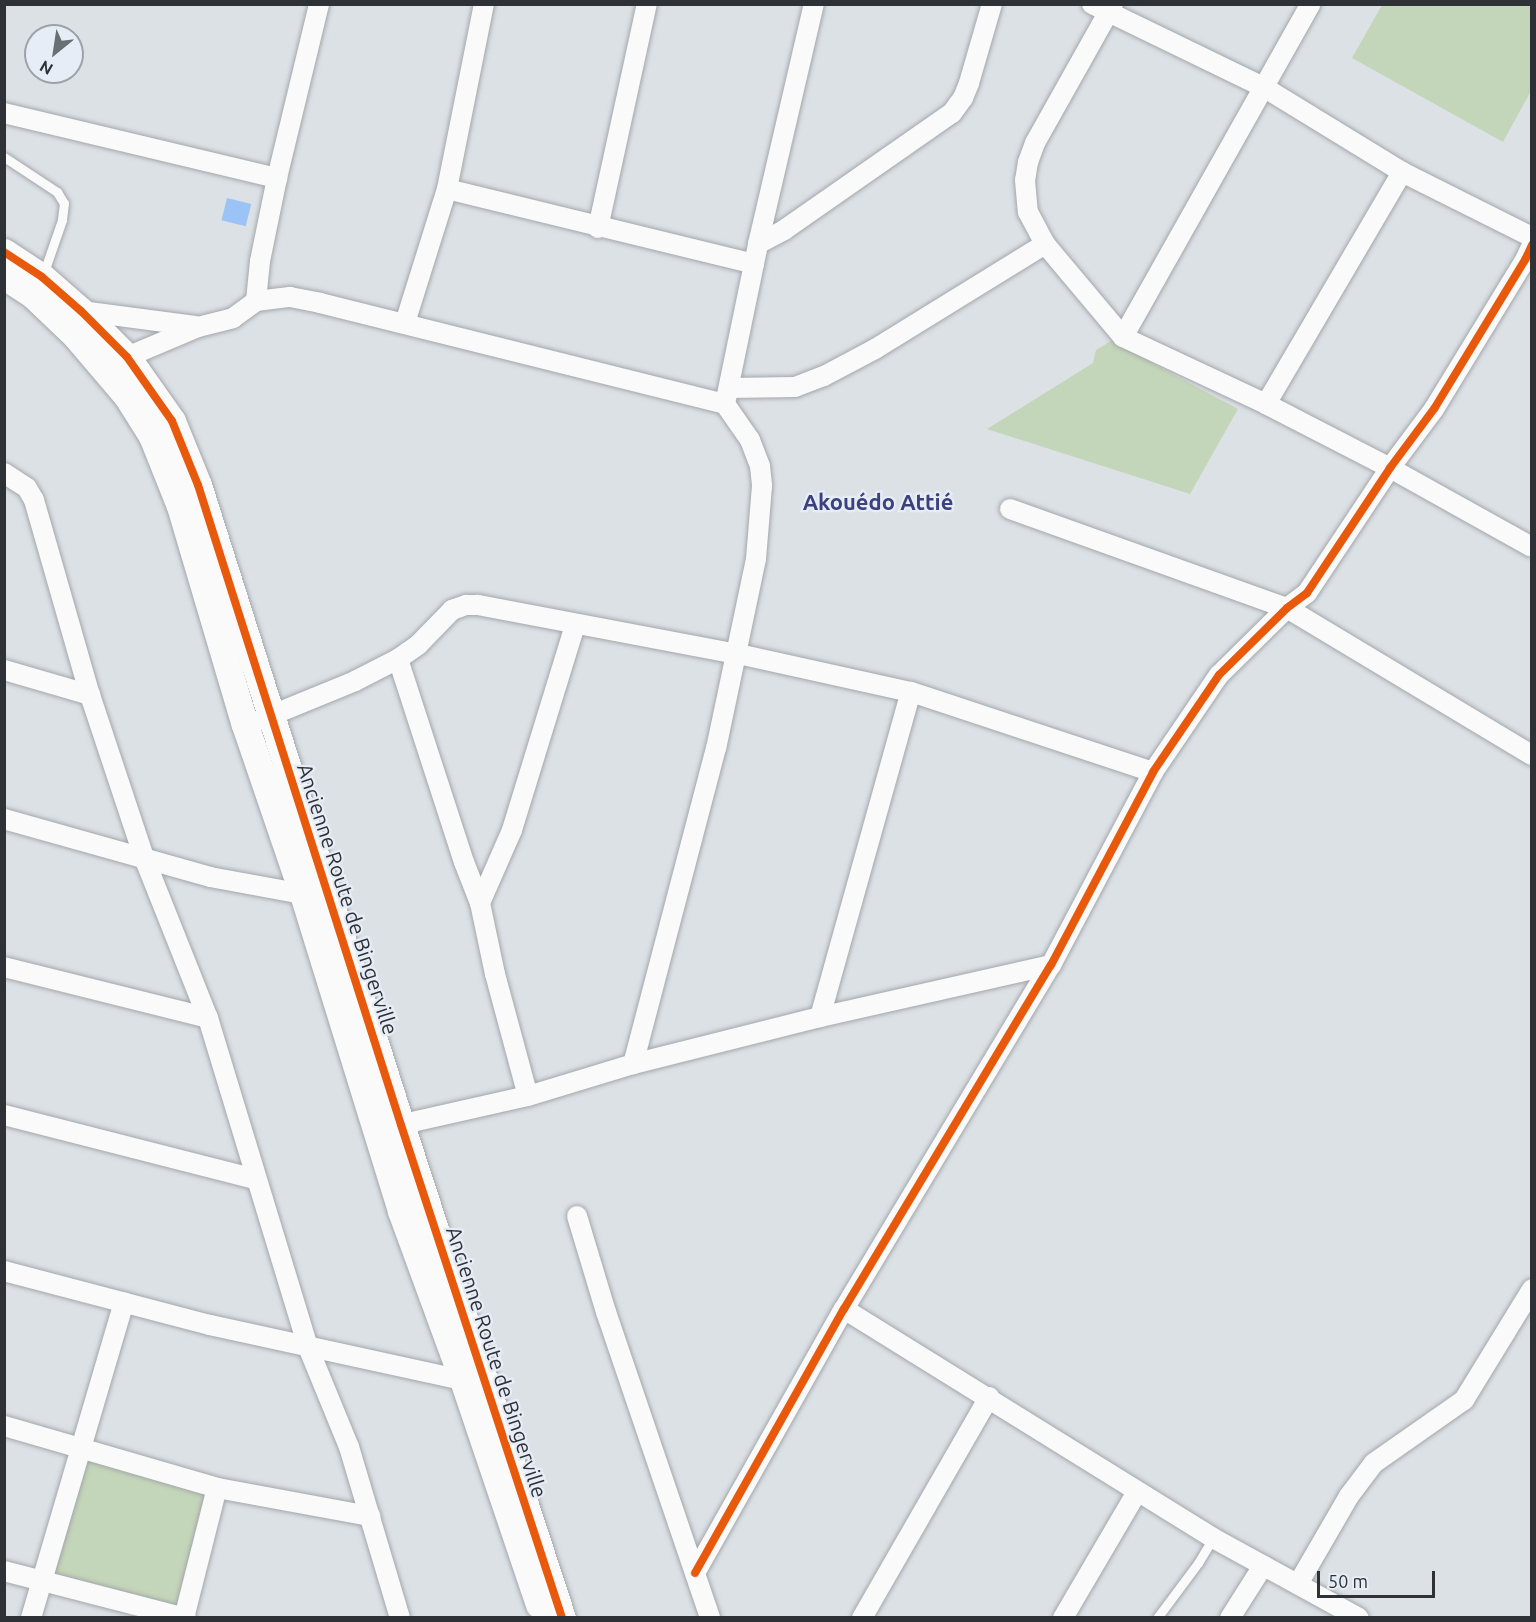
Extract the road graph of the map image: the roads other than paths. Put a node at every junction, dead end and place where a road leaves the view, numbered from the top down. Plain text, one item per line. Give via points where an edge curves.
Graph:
1 (319, 4) edge
2 (484, 4) edge
3 (647, 4) edge
4 (813, 4) edge
5 (992, 4) edge
6 (1311, 4) edge
7 (1104, 8) edge
8 (1265, 88) junction
9 (4, 113) edge
10 (4, 157) edge
11 (1402, 172) junction
12 (277, 178) junction
13 (447, 189) junction
14 (598, 228) junction
15 (1532, 237) edge
16 (1045, 244) junction
17 (1532, 245) edge
18 (4, 252) edge
19 (756, 254) junction
20 (4, 276) edge
21 (42, 277) junction
22 (256, 301) junction
23 (81, 311) junction
24 (405, 323) junction
25 (198, 327) junction
26 (1123, 337) junction
27 (127, 357) junction
28 (727, 396) junction
29 (1266, 404) junction
30 (1390, 468) junction
31 (4, 472) edge
32 (1010, 508) dead end
33 (1532, 547) edge
34 (1287, 608) junction
35 (575, 625) junction
36 (738, 654) junction
37 (398, 660) junction
38 (4, 670) edge
39 (911, 692) junction
40 (90, 695) junction
41 (271, 716) junction
42 (245, 725) junction
43 (1532, 755) edge
44 (1153, 772) junction
45 (4, 819) edge
46 (145, 860) junction
47 (303, 894) junction
48 (480, 903) junction
49 (1051, 965) junction
50 (4, 967) edge
51 (820, 1017) junction
52 (208, 1018) junction
53 (633, 1064) junction
54 (528, 1096) junction
55 (4, 1115) edge
56 (389, 1127) junction
57 (256, 1179) junction
58 (577, 1216) dead end
59 (4, 1270) edge
60 (1532, 1289) edge
61 (124, 1302) junction
62 (844, 1310) junction
63 (308, 1347) junction
64 (474, 1383) junction
65 (989, 1397) junction
66 (4, 1426) edge
67 (83, 1447) junction
68 (216, 1488) junction
69 (1137, 1492) junction
70 (370, 1516) junction
71 (1213, 1538) junction
72 (1263, 1566) junction
73 (4, 1571) edge
74 (695, 1573) junction
75 (42, 1581) junction
76 (1298, 1584) junction
77 (31, 1617) edge
78 (185, 1617) edge
79 (400, 1617) edge
80 (543, 1617) edge
81 (562, 1617) edge
82 (710, 1617) edge
83 (862, 1617) edge
84 (1063, 1617) edge
85 (1157, 1617) edge
86 (1230, 1617) edge
87 (1358, 1617) edge

1 - 12 street
2 - 13 street
3 - 14 street
4 - 19 street
5 - 19 street via 969,82 952,113 784,230
6 - 8 street
7 - 8 street
7 - 16 street via 1028,162 1028,212
8 - 11 street
8 - 26 street
9 - 12 street
10 - 21 lane via 57,192 64,203
11 - 15 street
11 - 29 street
12 - 22 street
13 - 14 street
13 - 24 street
14 - 19 street
16 - 26 street
16 - 28 street via 824,376 795,387
17 - 30 street via 1434,409
18 - 21 street, Ancienne Route de Bingerville
19 - 28 street
20 - 42 street, Ancienne Route de Bingerville via 32,294 75,335 127,396 152,436 180,506
21 - 23 street, Ancienne Route de Bingerville
22 - 24 street via 290,297
22 - 25 street via 233,318
23 - 25 street
23 - 27 street, Ancienne Route de Bingerville
24 - 28 street
25 - 27 street
26 - 29 street
27 - 41 street, Ancienne Route de Bingerville via 172,421 198,485
28 - 36 street via 750,440 760,466 762,486 756,559
29 - 30 street
30 - 33 street
30 - 34 street via 1307,593
31 - 40 street via 27,488 34,500
32 - 34 street
34 - 43 street
34 - 44 street via 1219,675
35 - 36 street
35 - 37 street via 466,605 442,618
35 - 48 street via 512,830
36 - 39 street
36 - 53 street
37 - 41 street
37 - 48 street
38 - 40 street
39 - 44 street
39 - 51 street
40 - 46 street
41 - 42 street
41 - 56 street, Ancienne Route de Bingerville
42 - 47 street, Ancienne Route de Bingerville
44 - 49 street
45 - 46 street
46 - 47 street
46 - 52 street
47 - 56 street, Ancienne Route de Bingerville
48 - 54 street
49 - 51 street
49 - 62 street
50 - 52 street
51 - 53 street
52 - 57 street
53 - 54 street
54 - 56 street
55 - 57 street
56 - 64 street, Ancienne Route de Bingerville
57 - 63 street
58 - 74 street
59 - 61 street
60 - 76 street via 1464,1400 1374,1463 1349,1496
61 - 63 street
61 - 67 street
62 - 65 street
62 - 74 street
63 - 64 street
63 - 70 street via 349,1447
64 - 80 street, Ancienne Route de Bingerville
64 - 81 street, Ancienne Route de Bingerville
65 - 69 street
65 - 83 street
66 - 67 street
67 - 68 street
67 - 75 street
68 - 70 street
68 - 78 street
69 - 71 street
69 - 84 street
70 - 79 street
71 - 72 street
71 - 85 lane
72 - 76 street
72 - 86 street
73 - 75 street
74 - 82 street
75 - 77 street
75 - 78 street
76 - 87 street

